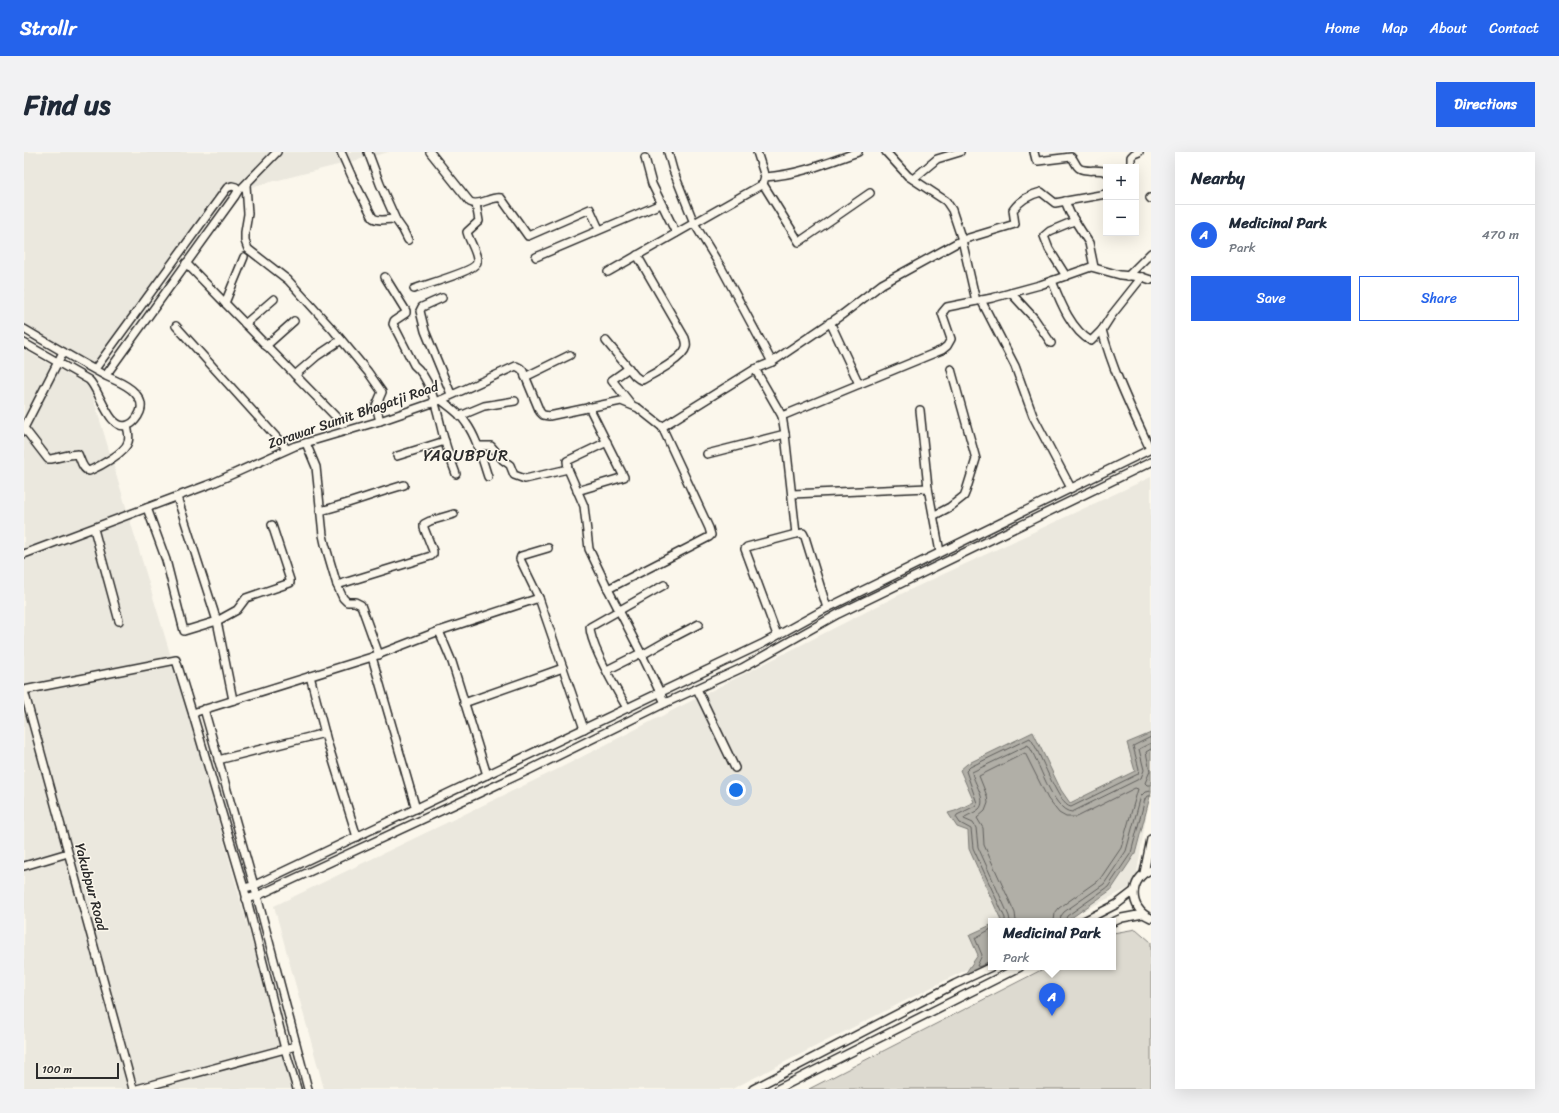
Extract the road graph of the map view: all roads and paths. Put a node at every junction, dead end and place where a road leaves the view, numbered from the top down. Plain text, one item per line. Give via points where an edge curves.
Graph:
1 (277, 152) edge
2 (341, 152) edge
3 (368, 152) edge
4 (430, 152) edge
5 (668, 152) edge
6 (757, 152) edge
7 (858, 152) edge
8 (886, 152) edge
9 (960, 152) edge
10 (1034, 152) edge
11 (1139, 152) edge
12 (645, 158) dead end
13 (1131, 164) edge
14 (1103, 171) edge
15 (913, 179) junction
16 (764, 181) junction
17 (246, 185) junction
18 (238, 191) junction
19 (870, 194) dead end
20 (1103, 195) edge
21 (1065, 201) junction
22 (476, 204) junction
23 (661, 204) junction
24 (396, 220) junction
25 (1074, 221) junction
26 (694, 223) junction
27 (599, 229) junction
28 (676, 233) junction
29 (408, 240) dead end
30 (962, 240) junction
31 (1151, 253) edge
32 (637, 255) junction
33 (244, 257) dead end
34 (536, 257) dead end
35 (186, 263) junction
36 (1094, 267) junction
37 (608, 272) dead end
38 (1066, 276) junction
39 (1128, 276) junction
40 (385, 277) dead end
41 (1142, 277) junction
42 (1151, 280) edge
43 (1052, 281) junction
44 (414, 289) dead end
45 (1011, 293) junction
46 (442, 298) dead end
47 (274, 299) dead end
48 (979, 301) junction
49 (225, 303) junction
50 (294, 321) dead end
51 (830, 322) junction
52 (245, 324) junction
53 (176, 326) dead end
54 (24, 329) edge
55 (1102, 330) junction
56 (341, 340) junction
57 (606, 341) dead end
58 (1051, 342) dead end
59 (24, 343) edge
60 (266, 346) junction
61 (63, 352) junction
62 (570, 355) dead end
63 (57, 361) junction
64 (772, 362) junction
65 (629, 368) junction
66 (96, 369) junction
67 (952, 369) dead end
68 (755, 370) junction
69 (106, 375) junction
70 (295, 375) junction
71 (525, 377) junction
72 (859, 384) junction
73 (452, 394) junction
74 (438, 401) junction
75 (515, 401) dead end
76 (631, 404) junction
77 (589, 407) junction
78 (920, 410) dead end
79 (460, 416) junction
80 (782, 416) junction
81 (337, 418) dead end
82 (380, 421) junction
83 (127, 426) junction
84 (662, 427) junction
85 (24, 428) edge
86 (785, 434) junction
87 (445, 441) junction
88 (607, 442) junction
89 (306, 443) junction
90 (477, 446) junction
91 (287, 449) junction
92 (1151, 449) edge
93 (707, 454) dead end
94 (397, 456) dead end
95 (1151, 462) edge
96 (568, 469) junction
97 (456, 474) dead end
98 (488, 477) dead end
99 (404, 485) dead end
100 (928, 488) junction
101 (1071, 488) junction
102 (577, 491) junction
103 (792, 494) junction
104 (177, 496) junction
105 (147, 508) junction
106 (320, 511) junction
107 (454, 514) dead end
108 (933, 516) junction
109 (272, 525) dead end
110 (94, 528) junction
111 (796, 534) junction
112 (548, 548) dead end
113 (940, 552) junction
114 (24, 554) edge
115 (337, 585) junction
116 (664, 585) dead end
117 (608, 589) junction
118 (539, 598) junction
119 (830, 606) junction
120 (619, 610) junction
121 (838, 614) junction
122 (119, 621) dead end
123 (217, 621) junction
124 (699, 624) dead end
125 (440, 631) junction
126 (777, 635) junction
127 (642, 654) junction
128 (375, 656) junction
129 (563, 668) junction
130 (607, 670) junction
131 (310, 676) junction
132 (697, 689) junction
133 (24, 690) edge
134 (660, 692) junction
135 (233, 700) junction
136 (464, 703) junction
137 (665, 703) junction
138 (627, 708) junction
139 (204, 710) junction
140 (193, 716) junction
141 (584, 729) junction
142 (325, 733) junction
143 (218, 760) junction
144 (734, 768) dead end
145 (487, 775) junction
146 (416, 809) junction
147 (357, 837) junction
148 (1151, 839) edge
149 (68, 853) junction
150 (24, 866) edge
151 (1148, 872) edge
152 (253, 886) junction
153 (244, 888) junction
154 (1134, 891) junction
155 (257, 896) junction
156 (246, 899) junction
157 (1143, 914) junction
158 (1090, 918) edge
159 (1151, 918) edge
160 (1116, 921) edge
161 (988, 968) edge
162 (1014, 970) edge
163 (296, 1046) junction
164 (285, 1049) junction
165 (133, 1089) edge
166 (137, 1089) edge
167 (297, 1089) edge
168 (308, 1089) edge
169 (753, 1089) edge
170 (778, 1089) edge

1 - 17 street
2 - 24 street via 373,218
3 - 24 street
4 - 22 street via 467,199
5 - 26 street
6 - 16 street
7 - 16 street
8 - 15 street
9 - 15 street via 937,159
10 - 14 street via 1038,161 1070,157 1081,169
11 - 13 street via 1131,157
12 - 23 street
15 - 30 street via 946,201 952,210
16 - 19 street via 799,242
16 - 26 street
17 - 18 street
17 - 56 street via 248,214 245,241 248,249 288,280
18 - 35 street
18 - 66 street via 236,187 227,188
20 - 21 street
21 - 25 street
21 - 30 street via 1054,203 1043,193 1034,194 1014,208 1012,212 1015,224
22 - 27 street via 501,198 528,236 590,209
22 - 44 street via 479,221 467,232 476,264 460,273
23 - 27 street
23 - 28 street
24 - 29 street
25 - 36 street via 1089,243
25 - 38 street via 1044,236
26 - 28 street
26 - 64 street
27 - 34 street
28 - 32 street
30 - 48 street
30 - 51 street via 882,284
31 - 39 street
32 - 37 street
32 - 65 street via 685,338 686,347 674,361 642,380
33 - 49 street
35 - 49 street
35 - 69 street
36 - 38 street
36 - 39 street
38 - 43 street
39 - 41 street
40 - 74 street via 407,312 393,324 414,365
41 - 42 street
41 - 55 street
43 - 45 street
43 - 55 street via 1064,309 1088,340 1094,339
45 - 48 street
45 - 58 street via 1034,318
46 - 73 street via 422,307 420,312 424,331
47 - 52 street
48 - 72 street via 947,307 943,311 942,316 951,340 942,350
48 - 101 street via 1015,366 1033,416
49 - 52 street
50 - 60 street
51 - 64 street
51 - 72 street
52 - 60 street
53 - 91 street
54 - 61 street
55 - 92 street via 1125,397
56 - 70 street
56 - 82 street via 382,392 376,406
57 - 65 street
59 - 63 street
60 - 70 street
61 - 63 street
61 - 66 street
62 - 71 street
63 - 83 street via 89,380 110,417 116,423
63 - 85 street
64 - 68 street
65 - 76 street via 612,380
66 - 69 street
67 - 108 street via 976,459 964,496 950,508
68 - 80 street
68 - 84 street
69 - 83 street via 122,383 140,400 142,405 139,414
70 - 81 street
71 - 73 street, Zorawar Sumit Bhagatji Road via 516,366
71 - 77 street via 543,415 549,416
72 - 80 street
73 - 74 street, Zorawar Sumit Bhagatji Road
74 - 79 street
74 - 82 street, Zorawar Sumit Bhagatji Road
74 - 87 street
75 - 79 street via 484,406
76 - 77 street via 621,401
76 - 84 street
77 - 88 street
78 - 100 street
79 - 90 street via 466,422
80 - 86 street
82 - 89 street, Zorawar Sumit Bhagatji Road
83 - 85 street via 129,436 126,447 90,471 86,470 80,457 75,454 48,459
84 - 117 street via 711,535
86 - 93 street
86 - 103 street
87 - 94 street
87 - 97 street
88 - 96 street via 567,461
88 - 102 street via 624,477
89 - 91 street, Zorawar Sumit Bhagatji Road
89 - 106 street via 316,467
90 - 96 street via 491,446 510,465 514,475 525,479
90 - 98 street
91 - 104 street, Zorawar Sumit Bhagatji Road via 213,483
92 - 101 street
95 - 121 street
96 - 102 street
99 - 106 street via 363,497 353,503
100 - 103 street
100 - 108 street
101 - 113 street
102 - 117 street via 584,506 590,549
103 - 111 street
104 - 105 street, Zorawar Sumit Bhagatji Road
104 - 123 street
105 - 110 street, Zorawar Sumit Bhagatji Road
105 - 123 street via 166,560 184,631
106 - 115 street via 323,535
107 - 115 street via 424,524 433,551 431,556
108 - 113 street
109 - 123 street via 290,583 246,598 237,610
110 - 114 street, Zorawar Sumit Bhagatji Road
110 - 122 street
111 - 119 street via 803,533 805,537
111 - 126 street via 747,547 745,550
112 - 118 street via 520,556
113 - 119 street
115 - 128 street via 347,602 361,605
116 - 120 street
117 - 120 street
118 - 125 street
118 - 129 street
119 - 121 street
119 - 126 street
120 - 127 street
120 - 130 street via 590,627
121 - 132 street via 742,668
123 - 135 street
124 - 127 street
125 - 128 street
125 - 136 street
126 - 134 street
127 - 130 street
127 - 134 street
128 - 131 street
128 - 146 street
129 - 136 street
129 - 141 street
130 - 138 street
131 - 135 street
131 - 142 street
132 - 137 street
132 - 144 street
133 - 140 street via 176,660
133 - 149 street, Yakubpur Road
134 - 137 street
134 - 138 street
135 - 139 street
136 - 145 street
137 - 155 street via 529,770
138 - 141 street
139 - 140 street via 196,712
139 - 143 street
140 - 153 street
141 - 145 street
142 - 143 street
142 - 147 street
143 - 152 street
145 - 146 street
146 - 147 street
147 - 152 street
148 - 151 street
149 - 150 street
149 - 165 street, Yakubpur Road
151 - 154 street via 1137,881
152 - 153 street
152 - 155 street
153 - 156 street
154 - 157 street via 1134,901
154 - 158 street via 1117,904
155 - 156 street
155 - 163 street
156 - 164 street
157 - 159 street
157 - 160 street
161 - 169 street
162 - 170 street
163 - 164 street
163 - 168 street
164 - 166 street
164 - 167 street

